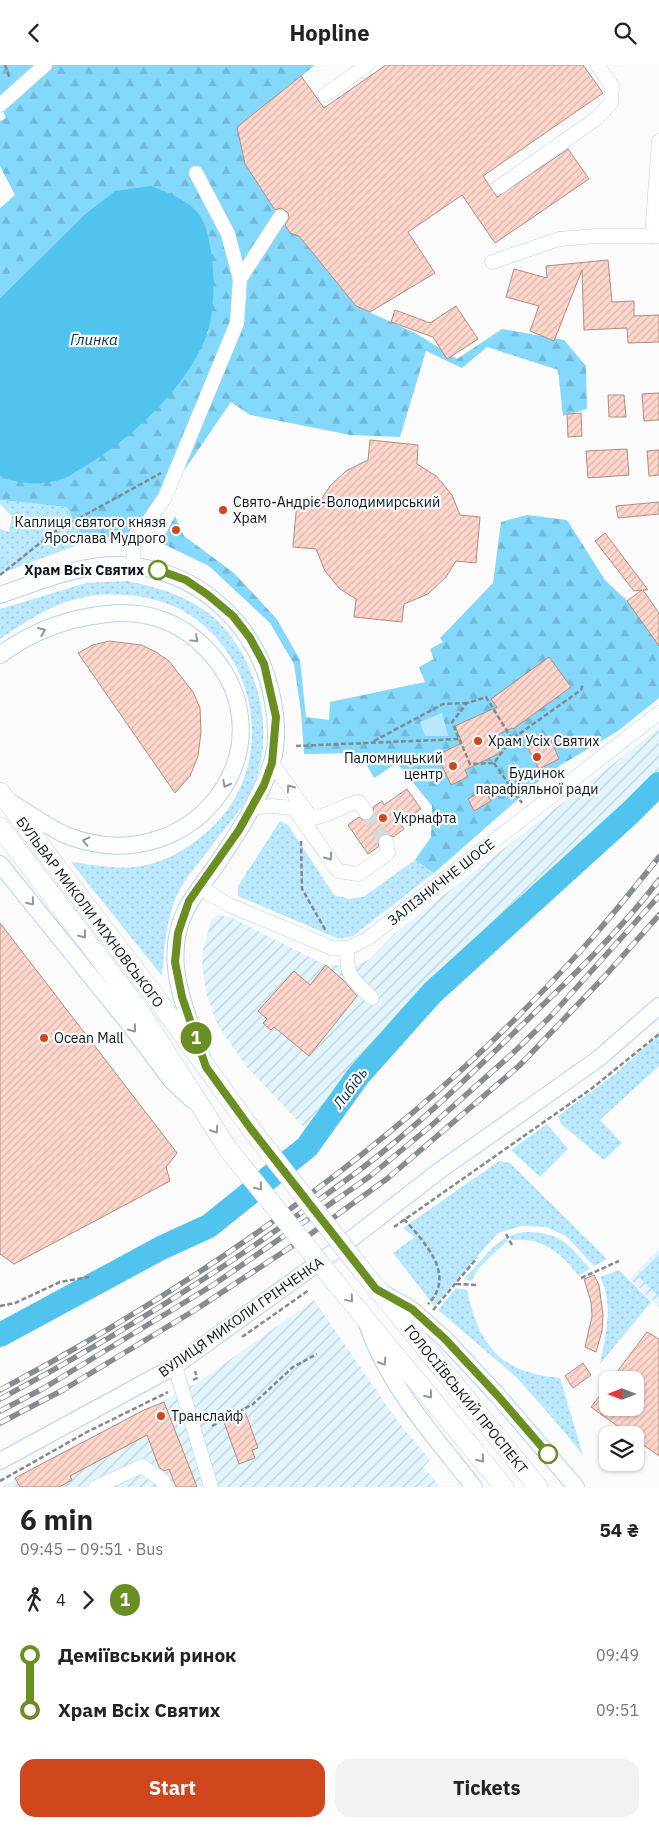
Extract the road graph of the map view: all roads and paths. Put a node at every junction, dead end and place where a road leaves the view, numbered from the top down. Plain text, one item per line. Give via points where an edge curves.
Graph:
1 (46, 65) edge
2 (366, 65) edge
3 (597, 65) edge
4 (325, 95) dead end
5 (0, 105) edge
6 (659, 141) edge
7 (196, 173) dead end
8 (499, 187) dead end
9 (280, 217) dead end
10 (655, 236) edge
11 (492, 262) dead end
12 (240, 279) junction
13 (178, 462) junction
14 (134, 566) junction
15 (0, 575) edge
16 (0, 595) edge
17 (0, 655) edge
18 (583, 684) dead end
19 (467, 703) junction
20 (659, 713) edge
21 (459, 739) junction
22 (512, 739) junction
23 (373, 742) junction
24 (296, 745) dead end
25 (272, 763) junction
26 (494, 763) junction
27 (3, 796) edge
28 (524, 807) dead end
29 (252, 808) junction
30 (366, 812) tunnel mouth
31 (300, 818) junction
32 (0, 827) edge
33 (386, 842) dead end
34 (0, 864) edge
35 (200, 887) junction
36 (331, 939) dead end
37 (348, 948) junction
38 (372, 998) dead end
39 (659, 1006) edge
40 (659, 1034) edge
41 (206, 1067) junction
42 (203, 1110) junction
43 (404, 1219) junction
44 (386, 1232) dead end
45 (506, 1234) dead end
46 (512, 1245) dead end
47 (477, 1258) dead end
48 (618, 1261) dead end
49 (357, 1264) joint
50 (89, 1277) dead end
51 (581, 1278) dead end
52 (335, 1282) joint
53 (456, 1284) junction
54 (478, 1285) dead end
55 (310, 1289) dead end
56 (376, 1289) junction
57 (428, 1304) dead end
58 (0, 1305) edge
59 (433, 1310) dead end
60 (365, 1317) junction
61 (240, 1339) dead end
62 (316, 1354) dead end
63 (175, 1366) junction
64 (201, 1367) dead end
65 (197, 1378) dead end
66 (164, 1395) dead end
67 (212, 1426) dead end
68 (0, 1461) edge
69 (0, 1481) edge
70 (96, 1487) edge
71 (166, 1487) edge
72 (212, 1487) edge
73 (474, 1487) edge
74 (504, 1487) edge
75 (538, 1487) edge
76 (576, 1487) edge

1 - 5 street
2 - 4 street
3 - 8 street via 612,86 611,103 597,118
6 - 10 street
7 - 12 street via 228,234
9 - 12 street
10 - 11 street via 559,239
12 - 13 street via 237,323
13 - 14 street via 165,497 133,544
13 - 15 path via 54,532
14 - 16 main road via 92,567
14 - 25 main road via 186,580 233,616 250,638 264,664 272,691 276,717
17 -> 27 main road via 17,642 67,621 119,612 144,614 168,621 206,648 232,687 240,731 238,752 221,793 194,822 159,840 122,846 68,836
18 - 22 path via 580,690
19 - 21 path via 452,722
19 - 22 path via 486,697
19 - 23 path via 443,704
20 - 37 street, ЗАЛІЗНИЧНЕ ШОСЕ via 367,939
21 - 23 path
21 - 26 path via 470,764
22 - 26 path
23 - 24 path
25 - 29 main road
30 -> 25 street via 359,801 325,817 311,818
26 - 28 path
27 - 41 highway, БУЛЬВАР МИКОЛИ МІХНОВСЬКОГО
29 - 31 street via 294,809
29 - 35 main road
31 -> 33 street via 338,871 359,874 388,853
31 - 36 path via 302,889
32 -> 42 highway, БУЛЬВАР МИКОЛИ МІХНОВСЬКОГО via 139,1010
34 -> 42 main road via 171,1080
35 - 37 street via 229,905 332,948
35 - 41 main road via 189,901 178,933 175,962 182,997
37 - 38 street via 346,963 349,976
39 - 63 main road, ВУЛИЦЯ МИКОЛИ ГРІНЧЕНКА via 598,1059 439,1171 350,1240
40 - 43 path via 592,1089
41 - 49 highway, БУЛЬВАР МИКОЛИ МІХНОВСЬКОГО, bridge
42 -> 52 highway, БУЛЬВАР МИКОЛИ МІХНОВСЬКОГО, bridge via 228,1149
43 - 44 path
43 - 57 path via 427,1245 440,1275 435,1297
45 - 46 path
47 - 53 path
48 - 51 path
49 - 56 highway, ГОЛОСІЇВСЬКИЙ ПРОСПЕКТ
50 - 58 path via 60,1282 15,1303
52 -> 60 highway, ГОЛОСІЇВСЬКИЙ ПРОСПЕКТ
53 - 54 path
53 - 59 path
55 - 61 path
56 - 75 highway, ГОЛОСІЇВСЬКИЙ ПРОСПЕКТ
56 - 76 main road via 412,1309 445,1339
60 -> 73 main road via 376,1350 405,1398
60 -> 74 highway, ГОЛОСІЇВСЬКИЙ ПРОСПЕКТ
62 - 67 path via 293,1367 253,1404
63 - 68 main road, ВУЛИЦЯ МИКОЛИ ГРІНЧЕНКА
63 - 72 street
64 - 65 path via 194,1372
66 - 69 path via 85,1433
70 - 71 street via 142,1466 163,1481

